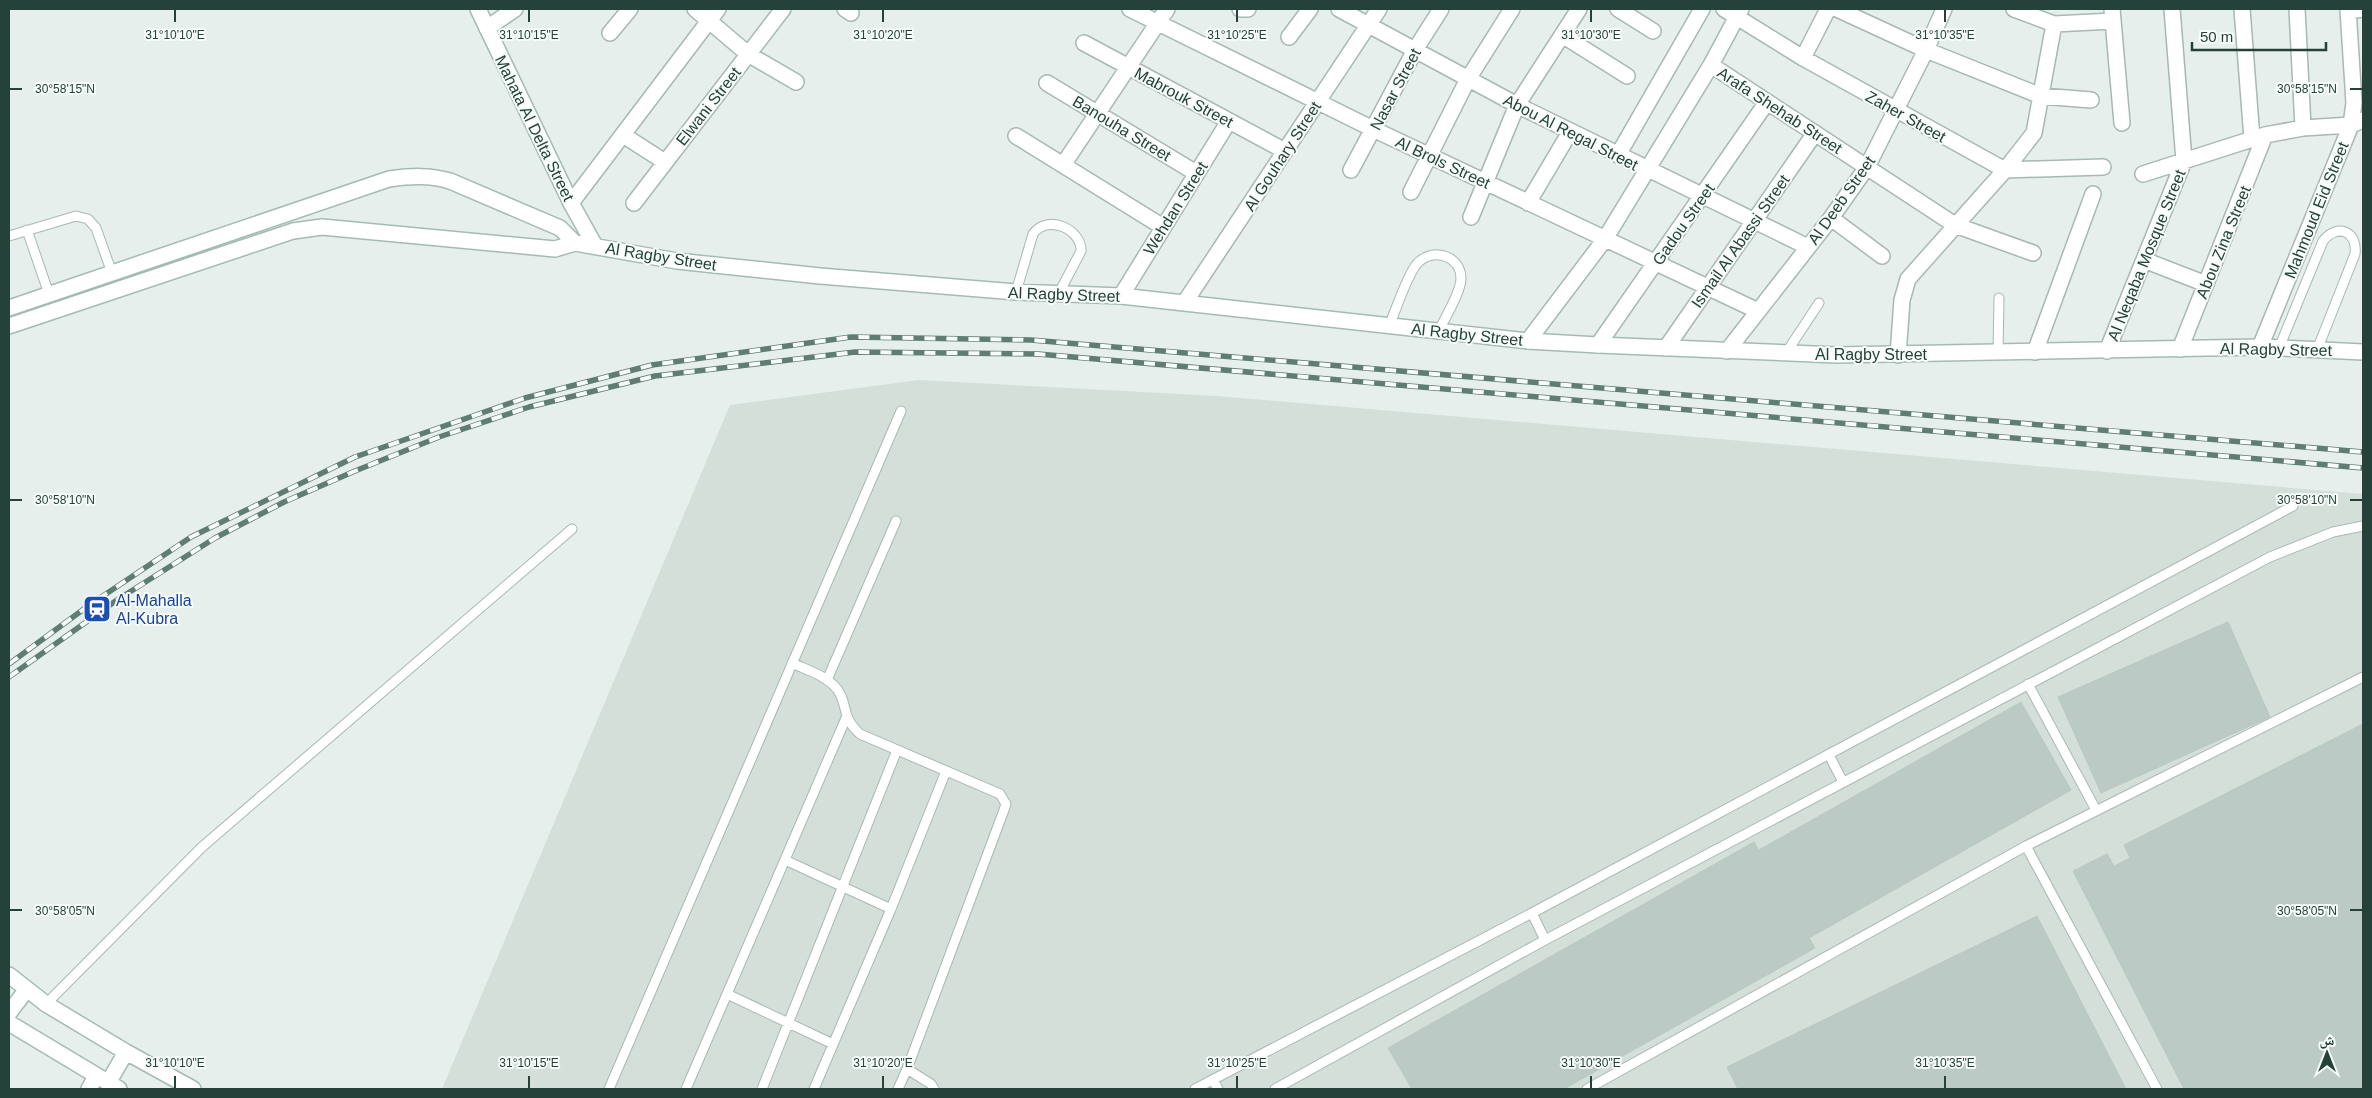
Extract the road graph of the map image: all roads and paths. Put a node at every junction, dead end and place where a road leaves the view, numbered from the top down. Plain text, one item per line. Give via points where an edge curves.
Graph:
1 (478, 9) edge
2 (516, 9) edge
3 (630, 9) edge
4 (695, 9) edge
5 (783, 9) edge
6 (1130, 9) edge
7 (1167, 9) edge
8 (1240, 9) edge
9 (1248, 9) edge
10 (1310, 9) edge
11 (1339, 9) edge
12 (1378, 9) edge
13 (1441, 9) edge
14 (1512, 9) edge
15 (1580, 9) edge
16 (1618, 9) edge
17 (1702, 9) edge
18 (1828, 9) edge
19 (1837, 9) edge
20 (1944, 9) edge
21 (2014, 9) edge
22 (2172, 9) edge
23 (2242, 9) edge
24 (2296, 9) edge
25 (2363, 9) edge
26 (2348, 10) edge
27 (1734, 11) edge
28 (714, 15) edge
29 (2112, 15) edge
30 (1158, 23) junction
31 (1368, 24) junction
32 (2054, 24) junction
33 (487, 28) junction
34 (1653, 30) dead end
35 (610, 33) dead end
36 (1562, 35) junction
37 (1289, 37) dead end
38 (1084, 43) dead end
39 (1415, 50) junction
40 (1926, 50) junction
41 (748, 54) junction
42 (1803, 58) junction
43 (1711, 65) junction
44 (1128, 67) junction
45 (1627, 76) dead end
46 (1468, 79) junction
47 (796, 82) dead end
48 (1047, 83) dead end
49 (2041, 96) junction
50 (2091, 100) dead end
51 (1318, 101) junction
52 (1767, 102) junction
53 (1517, 105) junction
54 (1896, 111) junction
55 (1097, 113) junction
56 (1229, 121) junction
57 (2122, 123) dead end
58 (2357, 123) edge
59 (2303, 128) junction
60 (1373, 129) junction
61 (1570, 132) junction
62 (1815, 133) junction
63 (623, 135) junction
64 (1016, 136) dead end
65 (2259, 137) junction
66 (1285, 151) junction
67 (1618, 155) junction
68 (1429, 156) junction
69 (2184, 161) junction
70 (665, 162) junction
71 (1063, 164) junction
72 (2103, 167) dead end
73 (1867, 168) junction
74 (1351, 170) dead end
75 (1647, 170) junction
76 (2005, 170) junction
77 (1196, 173) junction
78 (2143, 174) dead end
79 (1486, 183) junction
80 (1410, 192) dead end
81 (2093, 194) dead end
82 (1702, 196) junction
83 (326, 200) junction
84 (571, 203) junction
85 (634, 203) dead end
86 (1528, 203) junction
87 (1471, 217) dead end
88 (1831, 218) junction
89 (1754, 221) junction
90 (1955, 225) junction
91 (322, 227) junction
92 (1163, 227) junction
93 (28, 230) junction
94 (9, 236) edge
95 (1605, 239) junction
96 (575, 243) junction
97 (595, 246) junction
98 (1808, 247) junction
99 (2033, 253) dead end
100 (1882, 256) dead end
101 (2144, 260) junction
102 (1655, 263) junction
103 (112, 273) junction
104 (2206, 284) junction
105 (1708, 288) junction
106 (1016, 292) junction
107 (49, 294) junction
108 (1059, 294) junction
109 (1120, 296) junction
110 (1999, 298) dead end
111 (1185, 302) junction
112 (1819, 303) dead end
113 (9, 308) edge
114 (1758, 311) junction
115 (9, 326) edge
116 (1389, 326) junction
117 (1438, 331) junction
118 (1528, 341) junction
119 (1598, 345) junction
120 (2260, 347) junction
121 (1666, 348) junction
122 (2279, 348) junction
123 (2180, 349) junction
124 (2317, 350) junction
125 (1727, 351) junction
126 (2107, 351) junction
127 (2034, 352) junction
128 (2363, 352) edge
129 (1786, 353) junction
130 (1998, 353) junction
131 (1898, 355) junction
132 (901, 410) dead end
133 (2293, 506) dead end
134 (896, 521) dead end
135 (2363, 526) edge
136 (572, 528) dead end
137 (792, 663) junction
138 (2363, 677) edge
139 (827, 680) junction
140 (2028, 684) junction
141 (846, 718) junction
142 (897, 750) junction
143 (1829, 755) junction
144 (946, 771) junction
145 (1844, 782) junction
146 (2096, 810) junction
147 (2026, 846) junction
148 (785, 860) junction
149 (842, 887) junction
150 (892, 909) junction
151 (1532, 913) junction
152 (1545, 940) junction
153 (9, 975) edge
154 (28, 989) junction
155 (727, 994) junction
156 (46, 1004) junction
157 (9, 1013) edge
158 (789, 1023) junction
159 (9, 1024) edge
160 (833, 1044) junction
161 (126, 1052) junction
162 (906, 1069) junction
163 (1213, 1080) junction
164 (103, 1084) edge
165 (689, 1088) edge
166 (192, 1089) edge
167 (609, 1089) edge
168 (762, 1089) edge
169 (814, 1089) edge
170 (898, 1089) edge
171 (934, 1089) edge
172 (1195, 1089) edge
173 (1218, 1089) edge
174 (1274, 1089) edge
175 (1587, 1089) edge
176 (2157, 1089) edge

1 - 33 street, Mahata Al Delta Street
2 - 33 street
3 - 35 street
4 - 28 street
5 - 41 street, Elwani Street
6 - 30 street, Al Brols Street
7 - 30 street
8 - 9 street
10 - 37 street
11 - 31 street, Abou Al Regal Street
12 - 31 street, Al Gouhary Street
13 - 39 street, Nasar Street
14 - 46 street
15 - 36 street
16 - 34 street
17 - 67 street
18 - 42 street
19 - 40 street
20 - 40 street, Al Deeb Street
21 - 32 street
22 - 69 street, Al Neqaba Mosque Street
23 - 65 street
24 - 59 street
25 - 26 street
26 - 58 street, Mahmoud Eid Street
27 - 42 street, Zaher Street
27 - 43 street
28 - 41 street
28 - 63 street
29 - 32 street
29 - 57 street
30 - 44 street
30 - 51 street, Al Brols Street
31 - 39 street, Abou Al Regal Street
31 - 51 street, Al Gouhary Street
32 - 49 street
33 - 84 street, Mahata Al Delta Street
36 - 45 street
36 - 53 street
38 - 44 street, Mabrouk Street
39 - 46 street, Abou Al Regal Street
39 - 60 street, Nasar Street
40 - 49 street
40 - 54 street, Al Deeb Street
41 - 47 street
41 - 70 street, Elwani Street
42 - 54 street, Zaher Street
43 - 52 street, Arafa Shehab Street
43 - 75 street
44 - 55 street
44 - 56 street, Mabrouk Street
46 - 53 street, Abou Al Regal Street
46 - 68 street
48 - 55 street, Banouha Street
49 - 50 street
49 - 76 street via 2034,133
51 - 60 street, Al Brols Street
51 - 66 street, Al Gouhary Street
52 - 62 street, Arafa Shehab Street
52 - 82 street, Gadou Street
53 - 61 street, Abou Al Regal Street
53 - 79 street
54 - 73 street, Al Deeb Street
54 - 76 street, Zaher Street
55 - 71 street
55 - 77 street, Banouha Street
56 - 66 street, Mabrouk Street
56 - 77 street, Wehdan Street
58 - 59 street
58 - 120 street, Mahmoud Eid Street
59 - 65 street
60 - 68 street, Al Brols Street
60 - 74 street, Nasar Street
61 - 67 street, Abou Al Regal Street
61 - 86 street
62 - 73 street, Arafa Shehab Street
62 - 89 street, Ismail Al Abassi Street
63 - 70 street
63 - 84 street
64 - 71 street
65 - 69 street
65 - 104 street, Abou Zina Street
66 - 111 street, Al Gouhary Street
67 - 75 street, Abou Al Regal Street
68 - 79 street, Al Brols Street
68 - 80 street
69 - 78 street
69 - 101 street, Al Neqaba Mosque Street
70 - 85 street, Elwani Street
71 - 92 street
72 - 76 street
73 - 88 street, Al Deeb Street
73 - 90 street, Arafa Shehab Street
75 - 82 street, Abou Al Regal Street
75 - 95 street
76 - 90 street
77 - 92 street, Wehdan Street
79 - 86 street, Al Brols Street
79 - 87 street
81 - 127 street
82 - 89 street, Abou Al Regal Street
82 - 102 street, Gadou Street
83 - 91 street
83 - 96 street via 389,179 431,176 560,228
83 - 103 street
84 - 97 street, Mahata Al Delta Street
86 - 95 street, Al Brols Street
88 - 98 street, Al Deeb Street
88 - 100 street
89 - 98 street, Abou Al Regal Street
89 - 105 street, Ismail Al Abassi Street
90 - 99 street, Arafa Shehab Street
90 - 131 street via 1908,279 1902,300
91 - 96 street via 555,249
91 - 115 street via 293,231
92 - 109 street, Wehdan Street
93 - 94 lane
93 - 103 lane via 76,216 88,219 96,228
93 - 107 lane
95 - 102 street, Al Brols Street
95 - 118 street
96 - 97 street, Al Ragby Street
97 - 106 street, Al Ragby Street via 678,261
98 - 114 street, Al Deeb Street
101 - 104 street
101 - 126 street, Al Neqaba Mosque Street
102 - 105 street, Al Brols Street
102 - 119 street, Gadou Street
103 - 107 street
104 - 123 street, Abou Zina Street
105 - 114 street, Al Brols Street
105 - 121 street, Ismail Al Abassi Street
106 - 108 street, Al Ragby Street
106 - 108 lane via 1033,234 1046,223 1055,224 1078,237 1081,244 1081,252
107 - 113 street
108 - 109 street, Al Ragby Street
109 - 111 street, Al Ragby Street
110 - 130 lane
111 - 116 street, Al Ragby Street
112 - 129 lane
114 - 125 street, Al Deeb Street
116 - 117 street, Al Ragby Street
116 - 117 lane via 1415,266 1424,257 1438,254 1452,259 1460,270 1460,285
117 - 118 street, Al Ragby Street
118 - 119 street, Al Ragby Street
119 - 121 street, Al Ragby Street
120 - 122 street, Al Ragby Street
120 - 123 street, Al Ragby Street
121 - 125 street, Al Ragby Street
122 - 124 street, Al Ragby Street
122 - 124 lane via 2323,241 2328,234 2345,232 2352,237 2355,254
123 - 126 street, Al Ragby Street
124 - 128 street, Al Ragby Street
125 - 129 street, Al Ragby Street
126 - 127 street, Al Ragby Street
127 - 130 street, Al Ragby Street
129 - 131 street, Al Ragby Street
130 - 131 street, Al Ragby Street
132 - 137 lane
133 - 143 lane
134 - 139 lane
135 - 140 lane via 2333,532 2270,557
136 - 156 lane via 202,847
137 - 139 lane
137 - 167 lane
138 - 146 lane
139 - 141 lane via 840,695
140 - 145 lane
140 - 146 lane
141 - 142 lane via 860,734
141 - 148 lane
142 - 144 lane
142 - 149 lane
143 - 145 lane
143 - 151 lane
144 - 150 lane
144 - 162 lane via 1000,794 1006,804
145 - 152 lane
146 - 147 lane
147 - 175 lane
147 - 176 lane
148 - 149 lane
148 - 155 lane
149 - 150 lane
149 - 158 lane
150 - 160 lane
151 - 152 lane
151 - 163 lane
152 - 174 lane
153 - 154 street
154 - 156 street
154 - 157 street
155 - 158 lane
155 - 165 lane
156 - 161 street
158 - 160 lane
158 - 168 lane
159 - 164 street
160 - 169 lane
161 - 164 street
161 - 166 street
162 - 170 lane
162 - 171 lane
163 - 172 lane
163 - 173 lane

